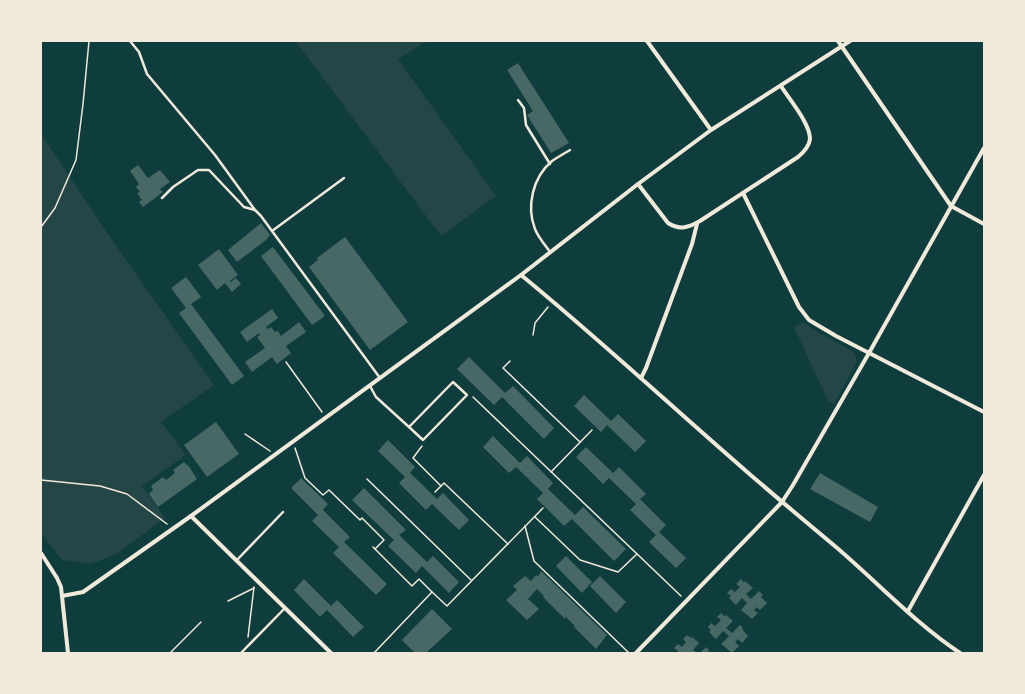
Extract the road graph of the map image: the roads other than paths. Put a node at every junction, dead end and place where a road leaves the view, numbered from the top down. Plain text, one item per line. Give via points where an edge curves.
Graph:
1 (130, 41) edge
2 (647, 41) edge
3 (838, 41) edge
4 (850, 41) edge
5 (842, 46) junction
6 (781, 86) junction
7 (518, 100) dead end
8 (711, 130) junction
9 (984, 148) edge
10 (570, 150) dead end
11 (550, 164) junction
12 (344, 178) dead end
13 (638, 184) junction
14 (743, 193) junction
15 (162, 198) dead end
16 (950, 206) junction
17 (255, 210) junction
18 (697, 223) junction
19 (984, 224) edge
20 (272, 231) junction
21 (550, 252) junction
22 (521, 275) junction
23 (869, 353) junction
24 (380, 378) junction
25 (641, 378) junction
26 (370, 385) junction
27 (984, 412) edge
28 (409, 427) junction
29 (984, 475) edge
30 (782, 502) junction
31 (283, 512) dead end
32 (191, 516) junction
33 (41, 553) edge
34 (43, 559) edge
35 (236, 561) junction
36 (62, 596) junction
37 (286, 608) junction
38 (908, 612) junction
39 (68, 653) edge
40 (241, 653) edge
41 (331, 653) edge
42 (636, 653) edge
43 (960, 653) edge

1 - 17 lane via 139,52 147,74 215,155
2 - 8 street
3 - 5 street
4 - 5 street
5 - 6 street
5 - 16 street
6 - 8 street
6 - 14 street via 806,124 810,139 808,146 805,152
7 - 11 lane via 524,108 526,125
8 - 13 street
9 - 16 street
10 - 11 lane
11 - 21 lane via 537,182 531,205 535,230
12 - 20 lane
13 - 18 street via 668,224 686,228
13 - 21 street
14 - 18 street
14 - 23 street via 804,316
15 - 17 lane via 198,170 209,170 244,206
16 - 19 street
16 - 23 street
17 - 20 lane
18 - 25 street via 692,244
20 - 24 lane
21 - 22 street
22 - 24 street
22 - 25 street
23 - 27 street
23 - 30 street
24 - 26 street
25 - 30 street
26 - 28 lane via 376,397
26 - 32 street
28 - 28 lane via 453,382 467,395 423,440
29 - 38 street
30 - 38 street
30 - 42 street
31 - 35 lane
32 - 35 street
32 - 36 street via 83,592
33 - 34 street
34 - 36 street via 58,578
35 - 37 street
36 - 39 street
37 - 40 lane
37 - 41 street
38 - 43 street

